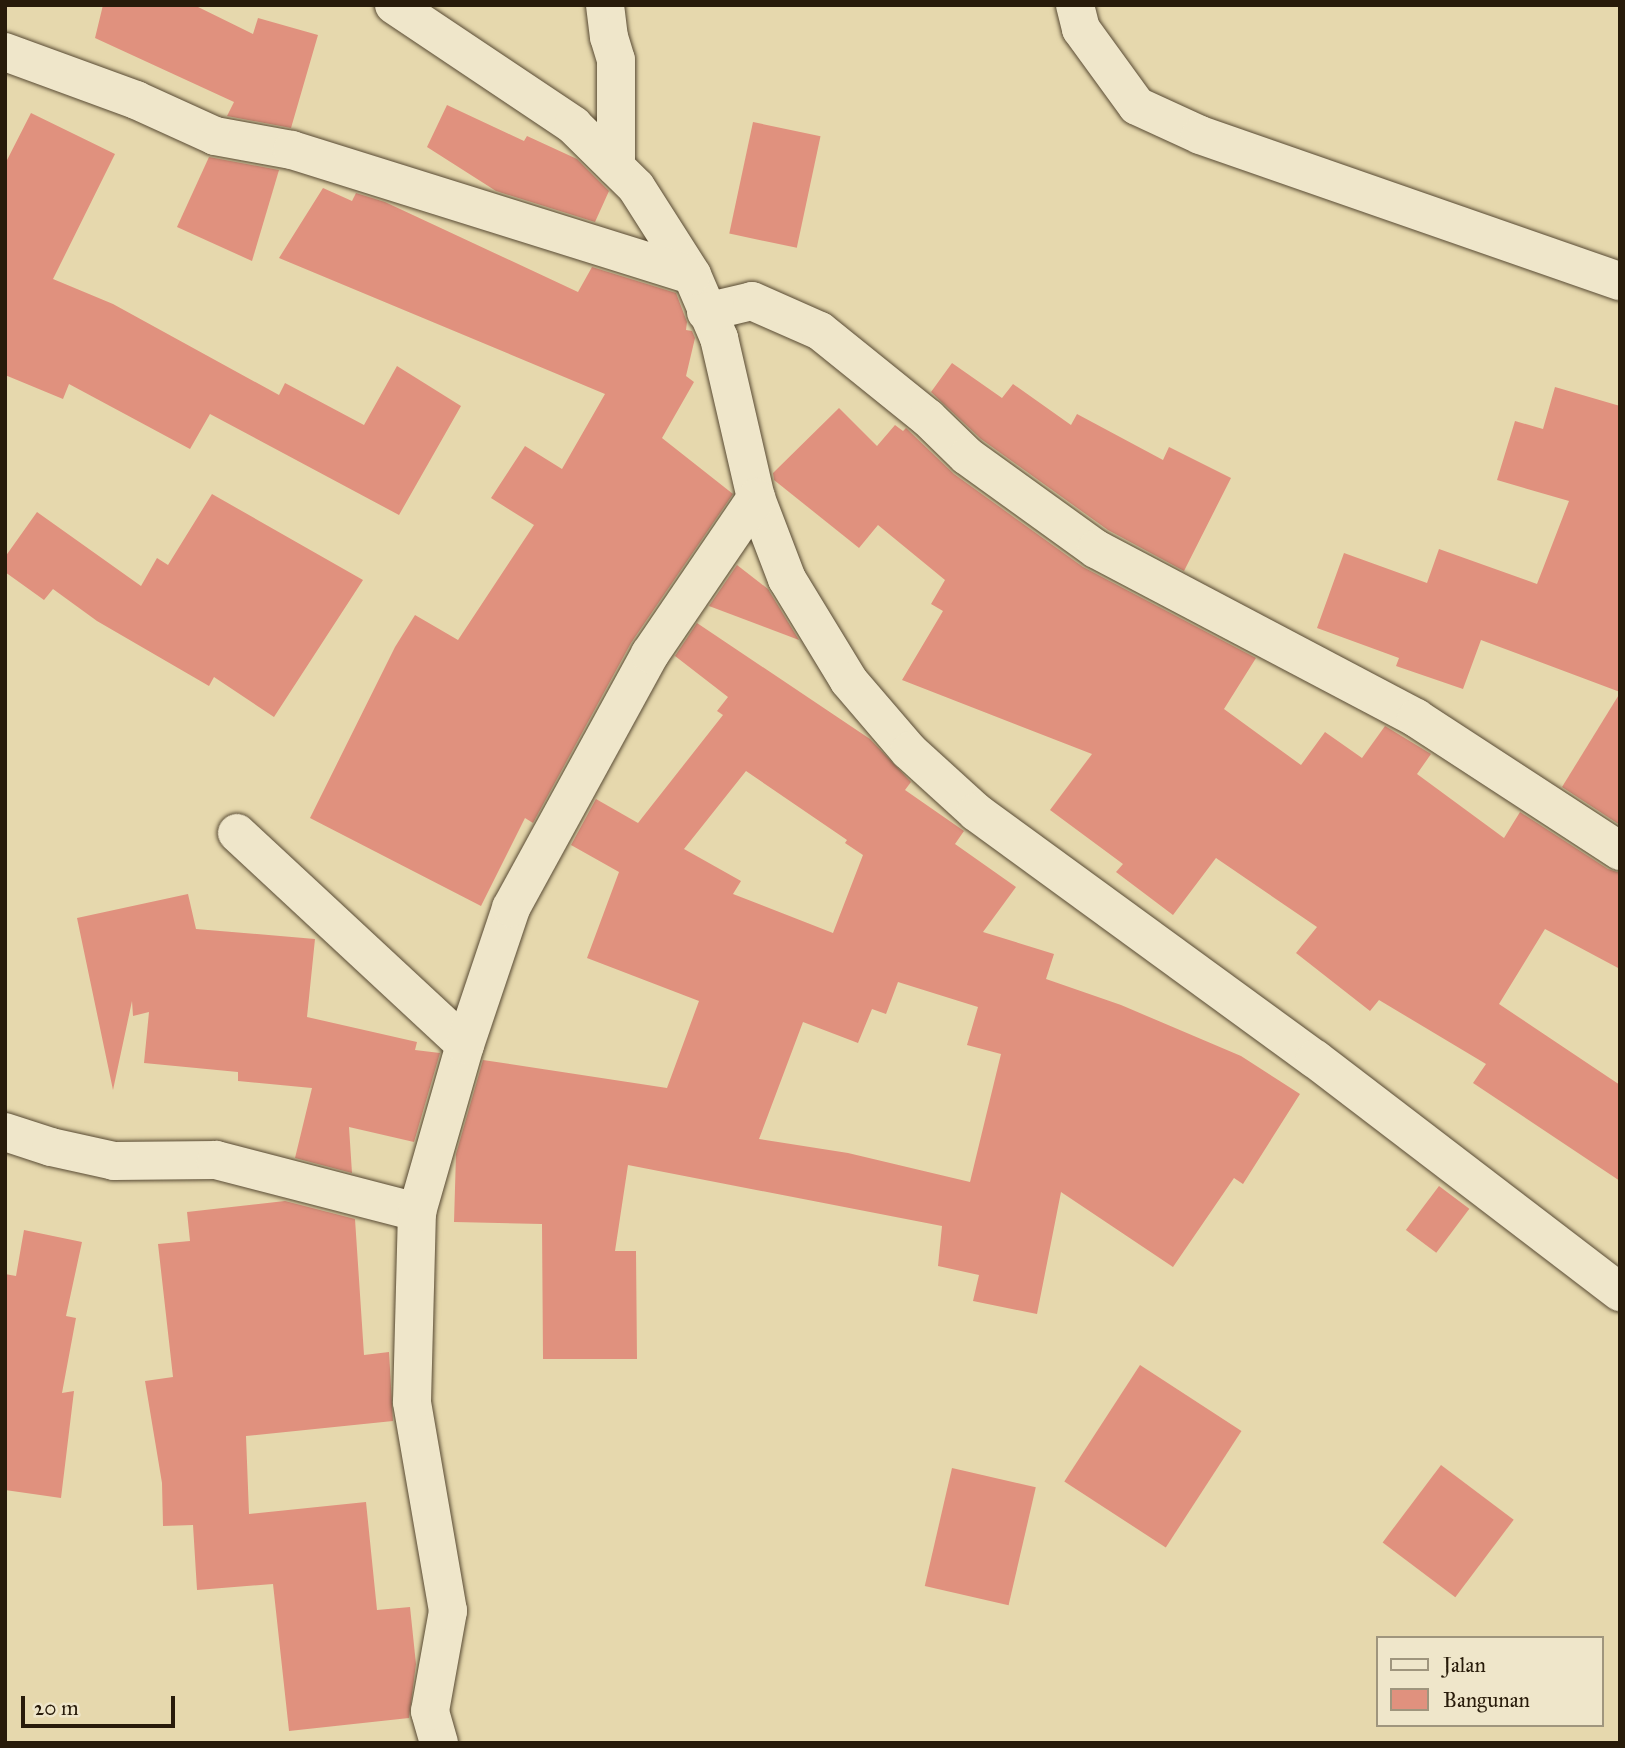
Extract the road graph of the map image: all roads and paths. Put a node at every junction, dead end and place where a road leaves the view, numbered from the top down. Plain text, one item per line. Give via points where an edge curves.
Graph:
1 (394, 5) edge
2 (605, 5) edge
3 (1075, 5) edge
4 (5, 52) edge
5 (616, 167) junction
6 (692, 275) junction
7 (1620, 281) edge
8 (706, 312) junction
9 (756, 498) junction
10 (237, 833) dead end
11 (1620, 851) edge
12 (465, 1045) junction
13 (5, 1132) edge
14 (417, 1212) junction
15 (1620, 1292) edge
16 (439, 1743) edge

1 - 5 street via 573,125
2 - 5 street via 616,60
3 - 7 street via 1081,29 1138,106 1200,135
4 - 6 street via 136,100 215,136 292,150
5 - 6 street via 636,187
6 - 8 street
8 - 9 street via 728,370
8 - 11 street via 752,301 820,331 928,418 967,456 1096,549 1416,718
9 - 12 street via 650,654 511,908
9 - 15 street via 787,579 849,681 909,751 966,803 1315,1059
10 - 12 street
12 - 14 street
13 - 14 street via 114,1161 216,1160
14 - 16 street via 412,1402 448,1611 430,1711

